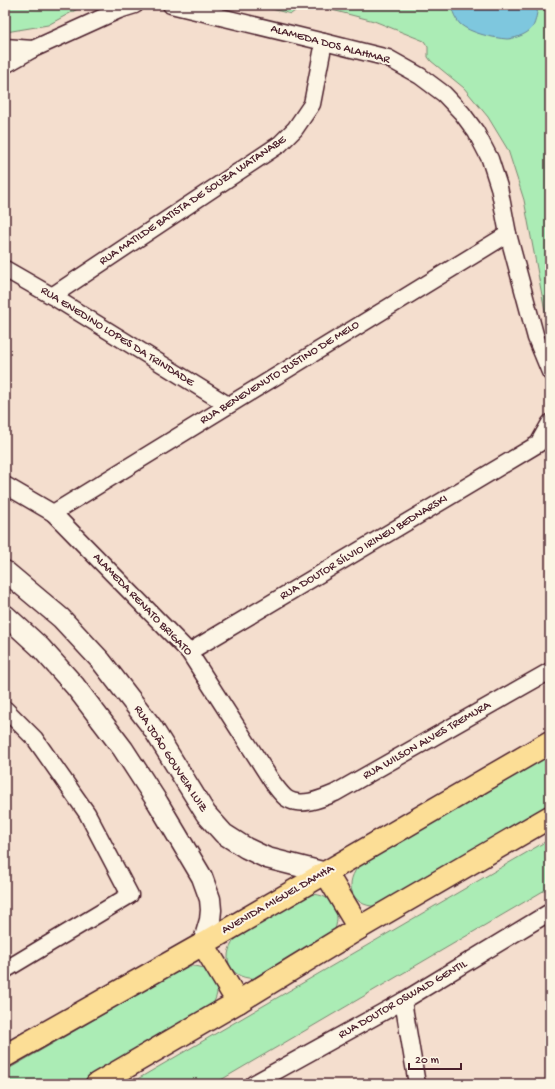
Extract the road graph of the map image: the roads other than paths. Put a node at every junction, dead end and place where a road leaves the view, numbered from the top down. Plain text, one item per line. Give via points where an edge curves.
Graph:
1 (135, 5) edge
2 (171, 5) edge
3 (324, 42) junction
4 (5, 47) edge
5 (33, 50) junction
6 (5, 65) edge
7 (508, 234) junction
8 (5, 269) edge
9 (52, 296) junction
10 (550, 372) edge
11 (228, 405) junction
12 (550, 423) edge
13 (544, 444) edge
14 (5, 485) edge
15 (53, 513) junction
16 (5, 571) edge
17 (5, 615) edge
18 (189, 652) junction
19 (550, 671) edge
20 (5, 709) edge
21 (550, 742) edge
22 (300, 802) joint
23 (550, 817) edge
24 (326, 872) junction
25 (550, 912) edge
26 (359, 928) junction
27 (203, 944) junction
28 (5, 970) edge
29 (403, 1001) junction
30 (238, 1002) junction
31 (5, 1056) edge
32 (97, 1084) edge
33 (253, 1084) edge
34 (417, 1084) edge

1 - 5 street
2 - 3 street, ALAMEDA DOS ALAHMAR
3 - 7 street, ALAMEDA DOS ALAHMAR via 388,58 420,76 444,94 476,132 490,159 499,187
3 - 9 street, RUA MATILDE BATISTA DE SOUZA WATANABE via 312,104 295,129 280,144
4 - 5 street
5 - 6 street
7 - 10 street, ALAMEDA DOS ALAHMAR via 536,338
7 - 11 street, RUA BENEVENUTO JUSTINO DE MELO
8 - 9 street, RUA ENEDINO LOPES DA TRINDADE
9 - 11 street, RUA ENEDINO LOPES DA TRINDADE
11 - 15 street, RUA BENEVENUTO JUSTINO DE MELO
12 - 13 street, RUA DOUTOR SÍLVIO IRINEU BEDNARSKI
13 - 18 street, RUA DOUTOR SÍLVIO IRINEU BEDNARSKI
14 - 15 street, ALAMEDA RENATO BRIGATO
15 - 18 street, ALAMEDA RENATO BRIGATO
16 - 24 street, RUA JOÃO GOUVEIA LUIZ via 61,618 101,661 152,727 206,814 224,834 267,858
17 - 27 street via 40,647 75,686 124,749 162,810 202,877 210,898 210,920
18 - 22 street, ALAMEDA RENATO BRIGATO via 279,792 287,799
19 - 22 street, RUA WILSON ALVES TREMURA via 336,794
20 - 28 street via 36,739 87,813 130,895
21 - 24 main road, AVENIDA MIGUEL DAMHA
23 - 26 main road
24 - 26 main road
24 - 27 main road, AVENIDA MIGUEL DAMHA
25 - 29 street, RUA DOUTOR OSWALD GENTIL
26 - 30 main road
27 - 30 main road
27 - 31 main road, AVENIDA MIGUEL DAMHA
29 - 33 street, RUA DOUTOR OSWALD GENTIL
29 - 34 street
30 - 32 main road

